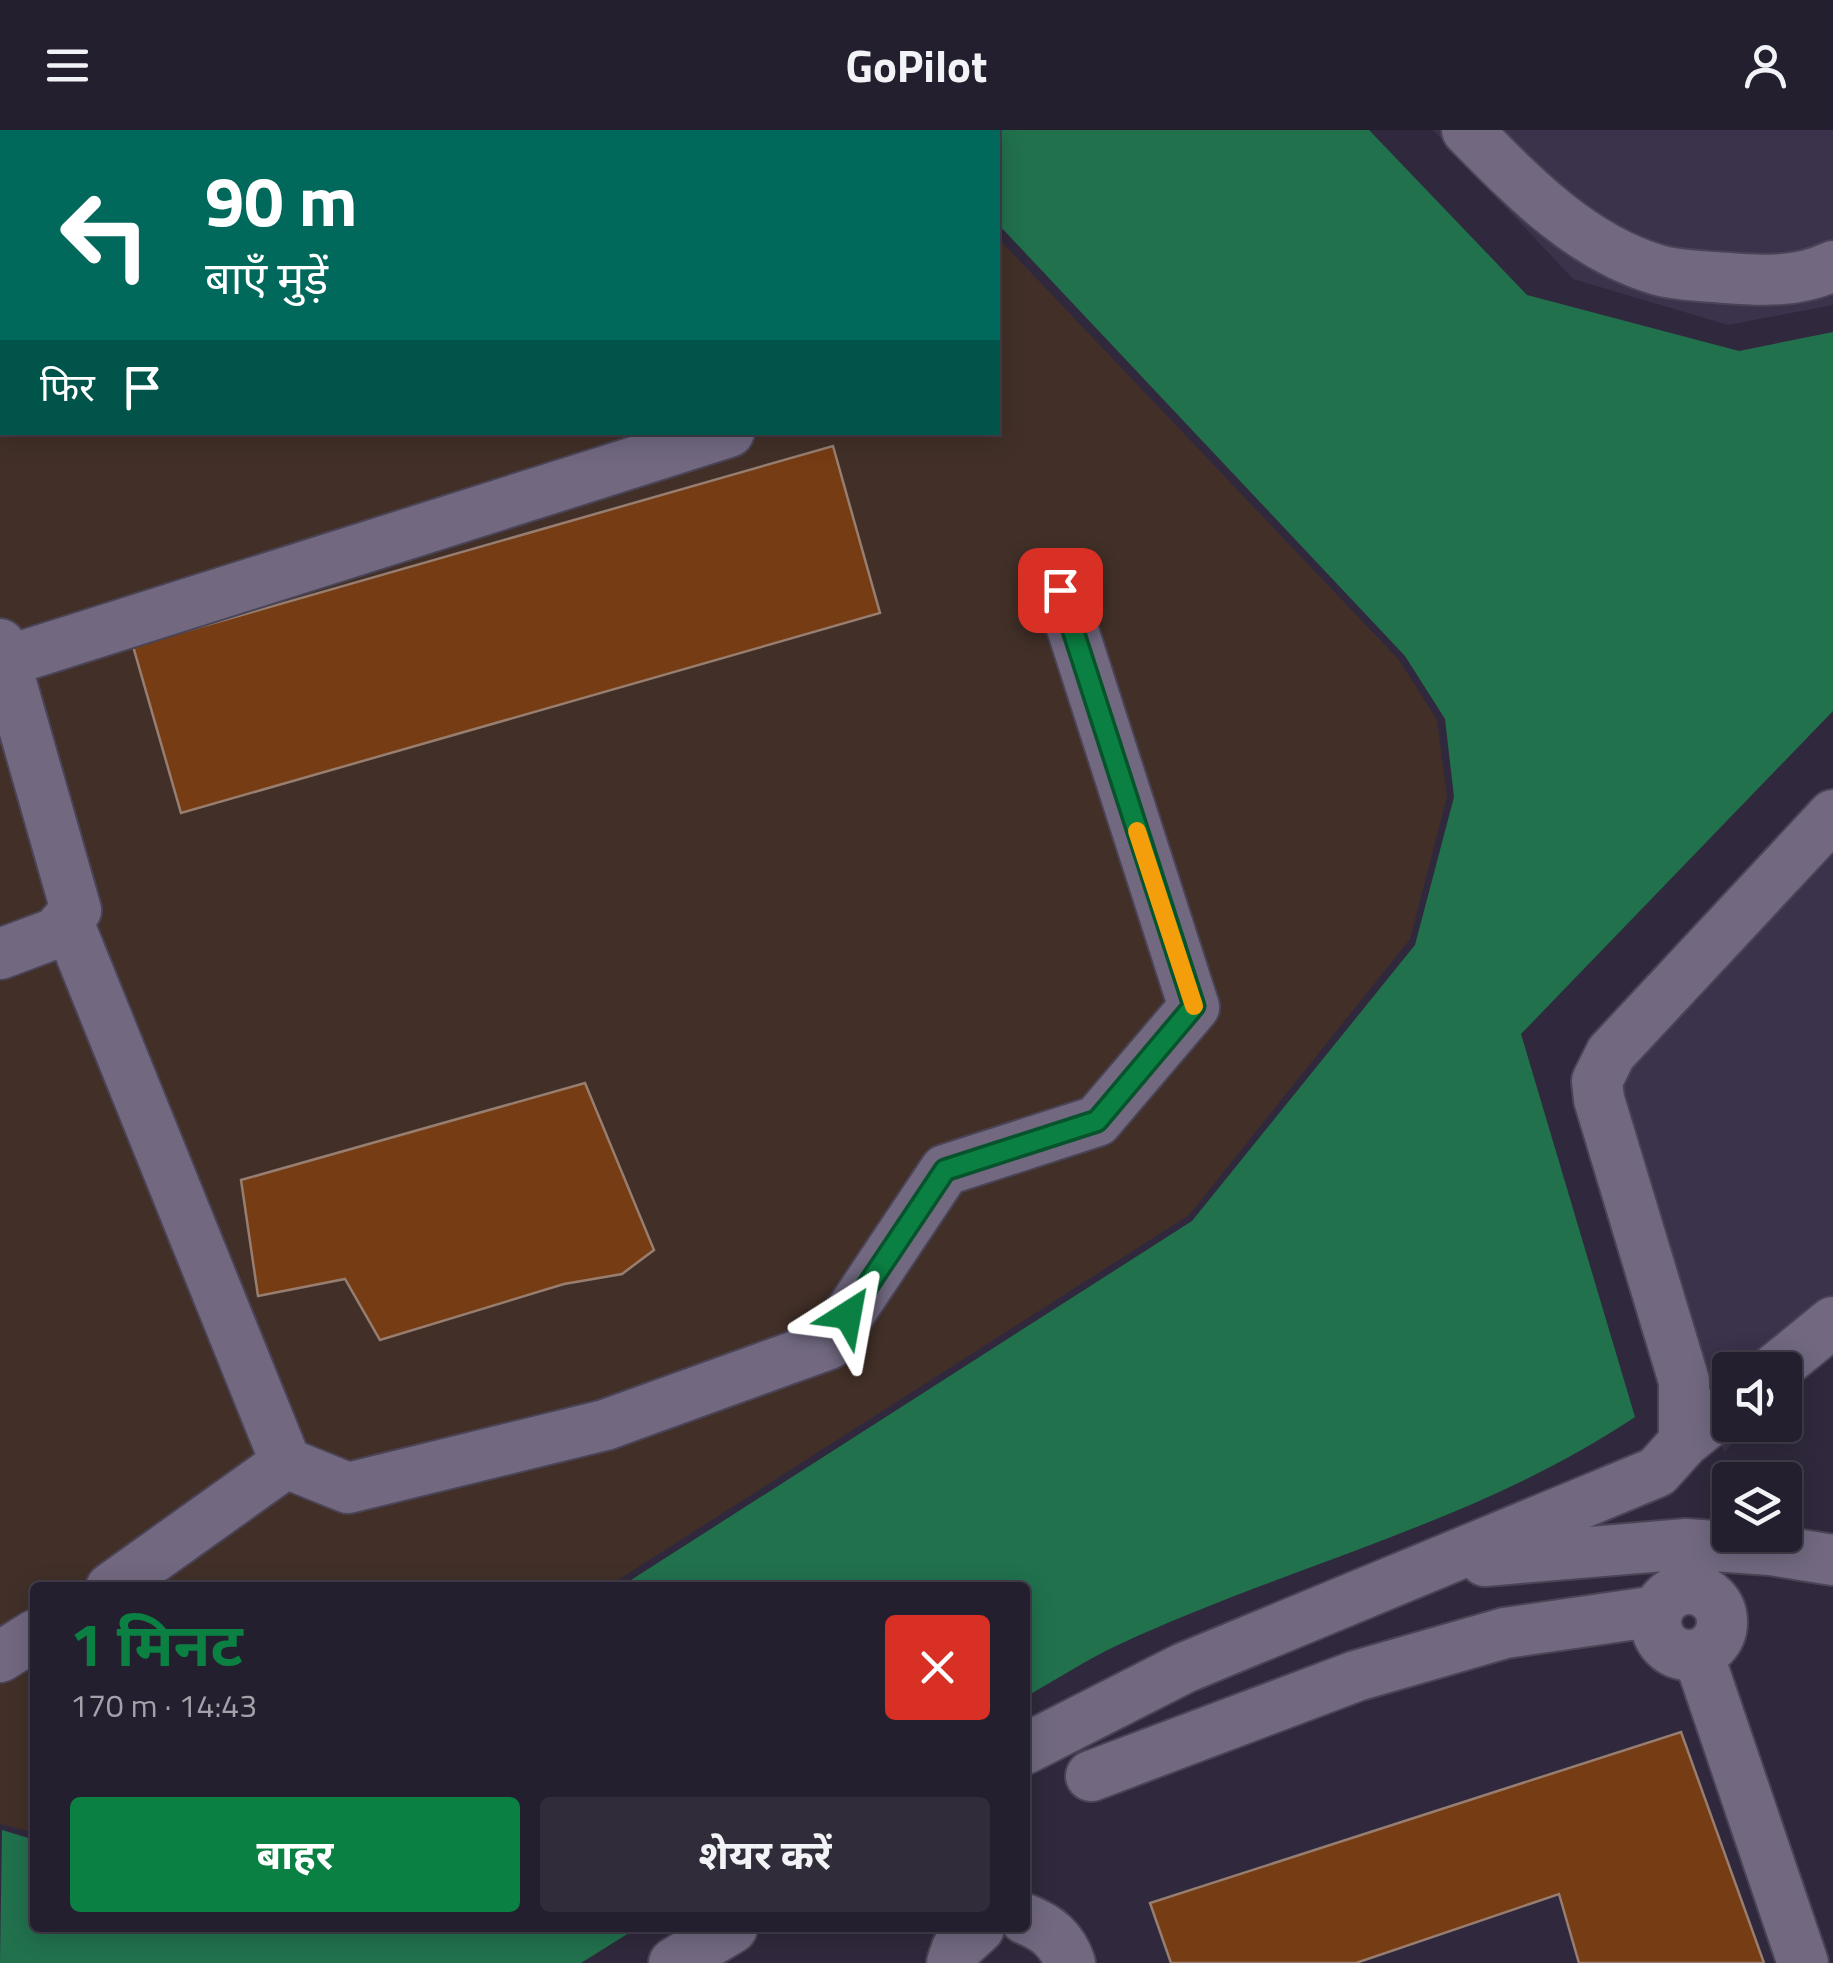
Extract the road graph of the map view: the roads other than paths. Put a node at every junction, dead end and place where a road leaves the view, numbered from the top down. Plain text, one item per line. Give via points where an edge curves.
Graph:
1 (1467, 130) edge
2 (1833, 266) edge
3 (719, 435) edge
4 (1060, 590) dead end
5 (4, 652) edge
6 (1833, 815) edge
7 (68, 922) junction
8 (0, 954) edge
9 (1833, 1322) edge
10 (1796, 1352) edge
11 (1712, 1420) edge
12 (1684, 1442) junction
13 (286, 1463) junction
14 (1640, 1547) junction
15 (1833, 1560) edge
16 (1436, 1565) junction
17 (119, 1582) edge
18 (1683, 1587) junction
19 (30, 1638) edge
20 (0, 1657) edge
21 (1153, 1683) junction
22 (1172, 1745) junction
23 (1030, 1746) edge
24 (1091, 1776) dead end
25 (1030, 1921) edge
26 (725, 1932) edge
27 (975, 1932) edge
28 (674, 1963) edge
29 (952, 1963) edge
30 (1070, 1963) edge
31 (1803, 1963) edge

1 - 2 street via 1529,194 1575,229 1661,271 1766,282
3 - 5 street
4 - 13 street via 1194,1006 1097,1121 945,1170 829,1344 605,1425 348,1488
5 - 7 street via 75,892 76,910
6 - 12 street via 1611,1053 1598,1081 1684,1381
7 - 8 street
7 - 13 street
9 - 10 street
11 - 12 street
12 - 16 street via 1657,1472
13 - 17 street
14 - 16 street
14 - 18 street
14 - 18 street via 1641,1571
15 - 18 street
16 - 21 street
18 - 22 street via 1356,1676
18 - 31 street via 1716,1604 1722,1623 1715,1642 1698,1654
19 - 20 street
21 - 22 street
21 - 23 street
22 - 24 street
25 - 30 street via 1060,1940
26 - 28 street
27 - 29 street

